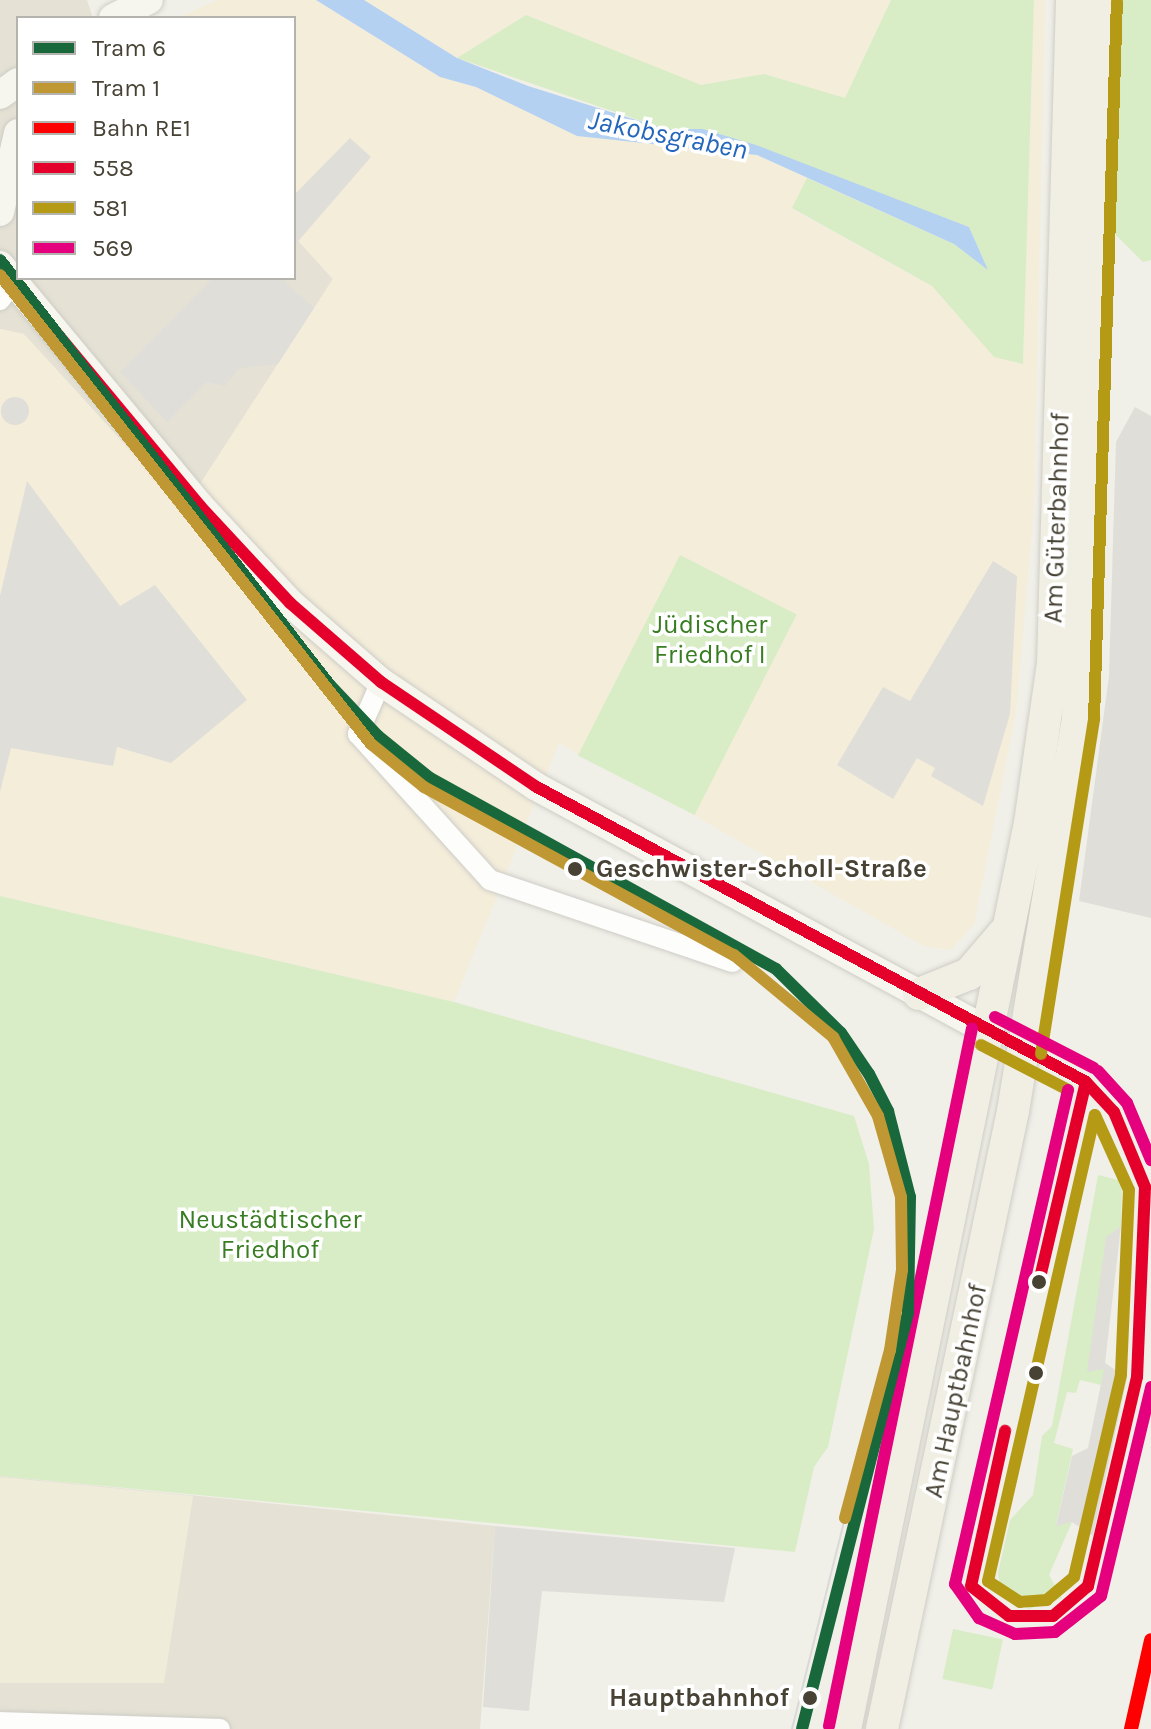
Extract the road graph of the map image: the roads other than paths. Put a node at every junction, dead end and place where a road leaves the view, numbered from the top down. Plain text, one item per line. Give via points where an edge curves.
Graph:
1 (149, 0) edge
2 (1072, 0) edge
3 (1101, 0) edge
4 (117, 16) edge
5 (16, 142) edge
6 (0, 212) edge
7 (4, 283) edge
8 (1078, 301) junction
9 (381, 682) junction
10 (1013, 907) junction
11 (732, 962) dead end
12 (919, 994) junction
13 (988, 1031) junction
14 (1025, 1051) junction
15 (0, 1722) edge
16 (57, 1726) edge
17 (220, 1729) edge
18 (845, 1729) edge
19 (882, 1729) edge

1 - 4 street
2 - 8 main road, Am Güterbahnhof
3 - 8 main road, Am Güterbahnhof
5 - 6 street
7 - 9 street via 290,603
8 - 10 main road, Am Güterbahnhof via 1053,664
8 - 14 main road, Am Güterbahnhof via 1078,718
9 - 11 street via 358,734 490,880
9 - 12 street via 535,786
10 - 12 main road via 984,961 953,984
10 - 13 main road, Am Güterbahnhof
12 - 13 street
13 - 14 main road
13 - 18 main road, Am Hauptbahnhof
14 - 19 main road, Am Hauptbahnhof
15 - 16 street
16 - 17 street

